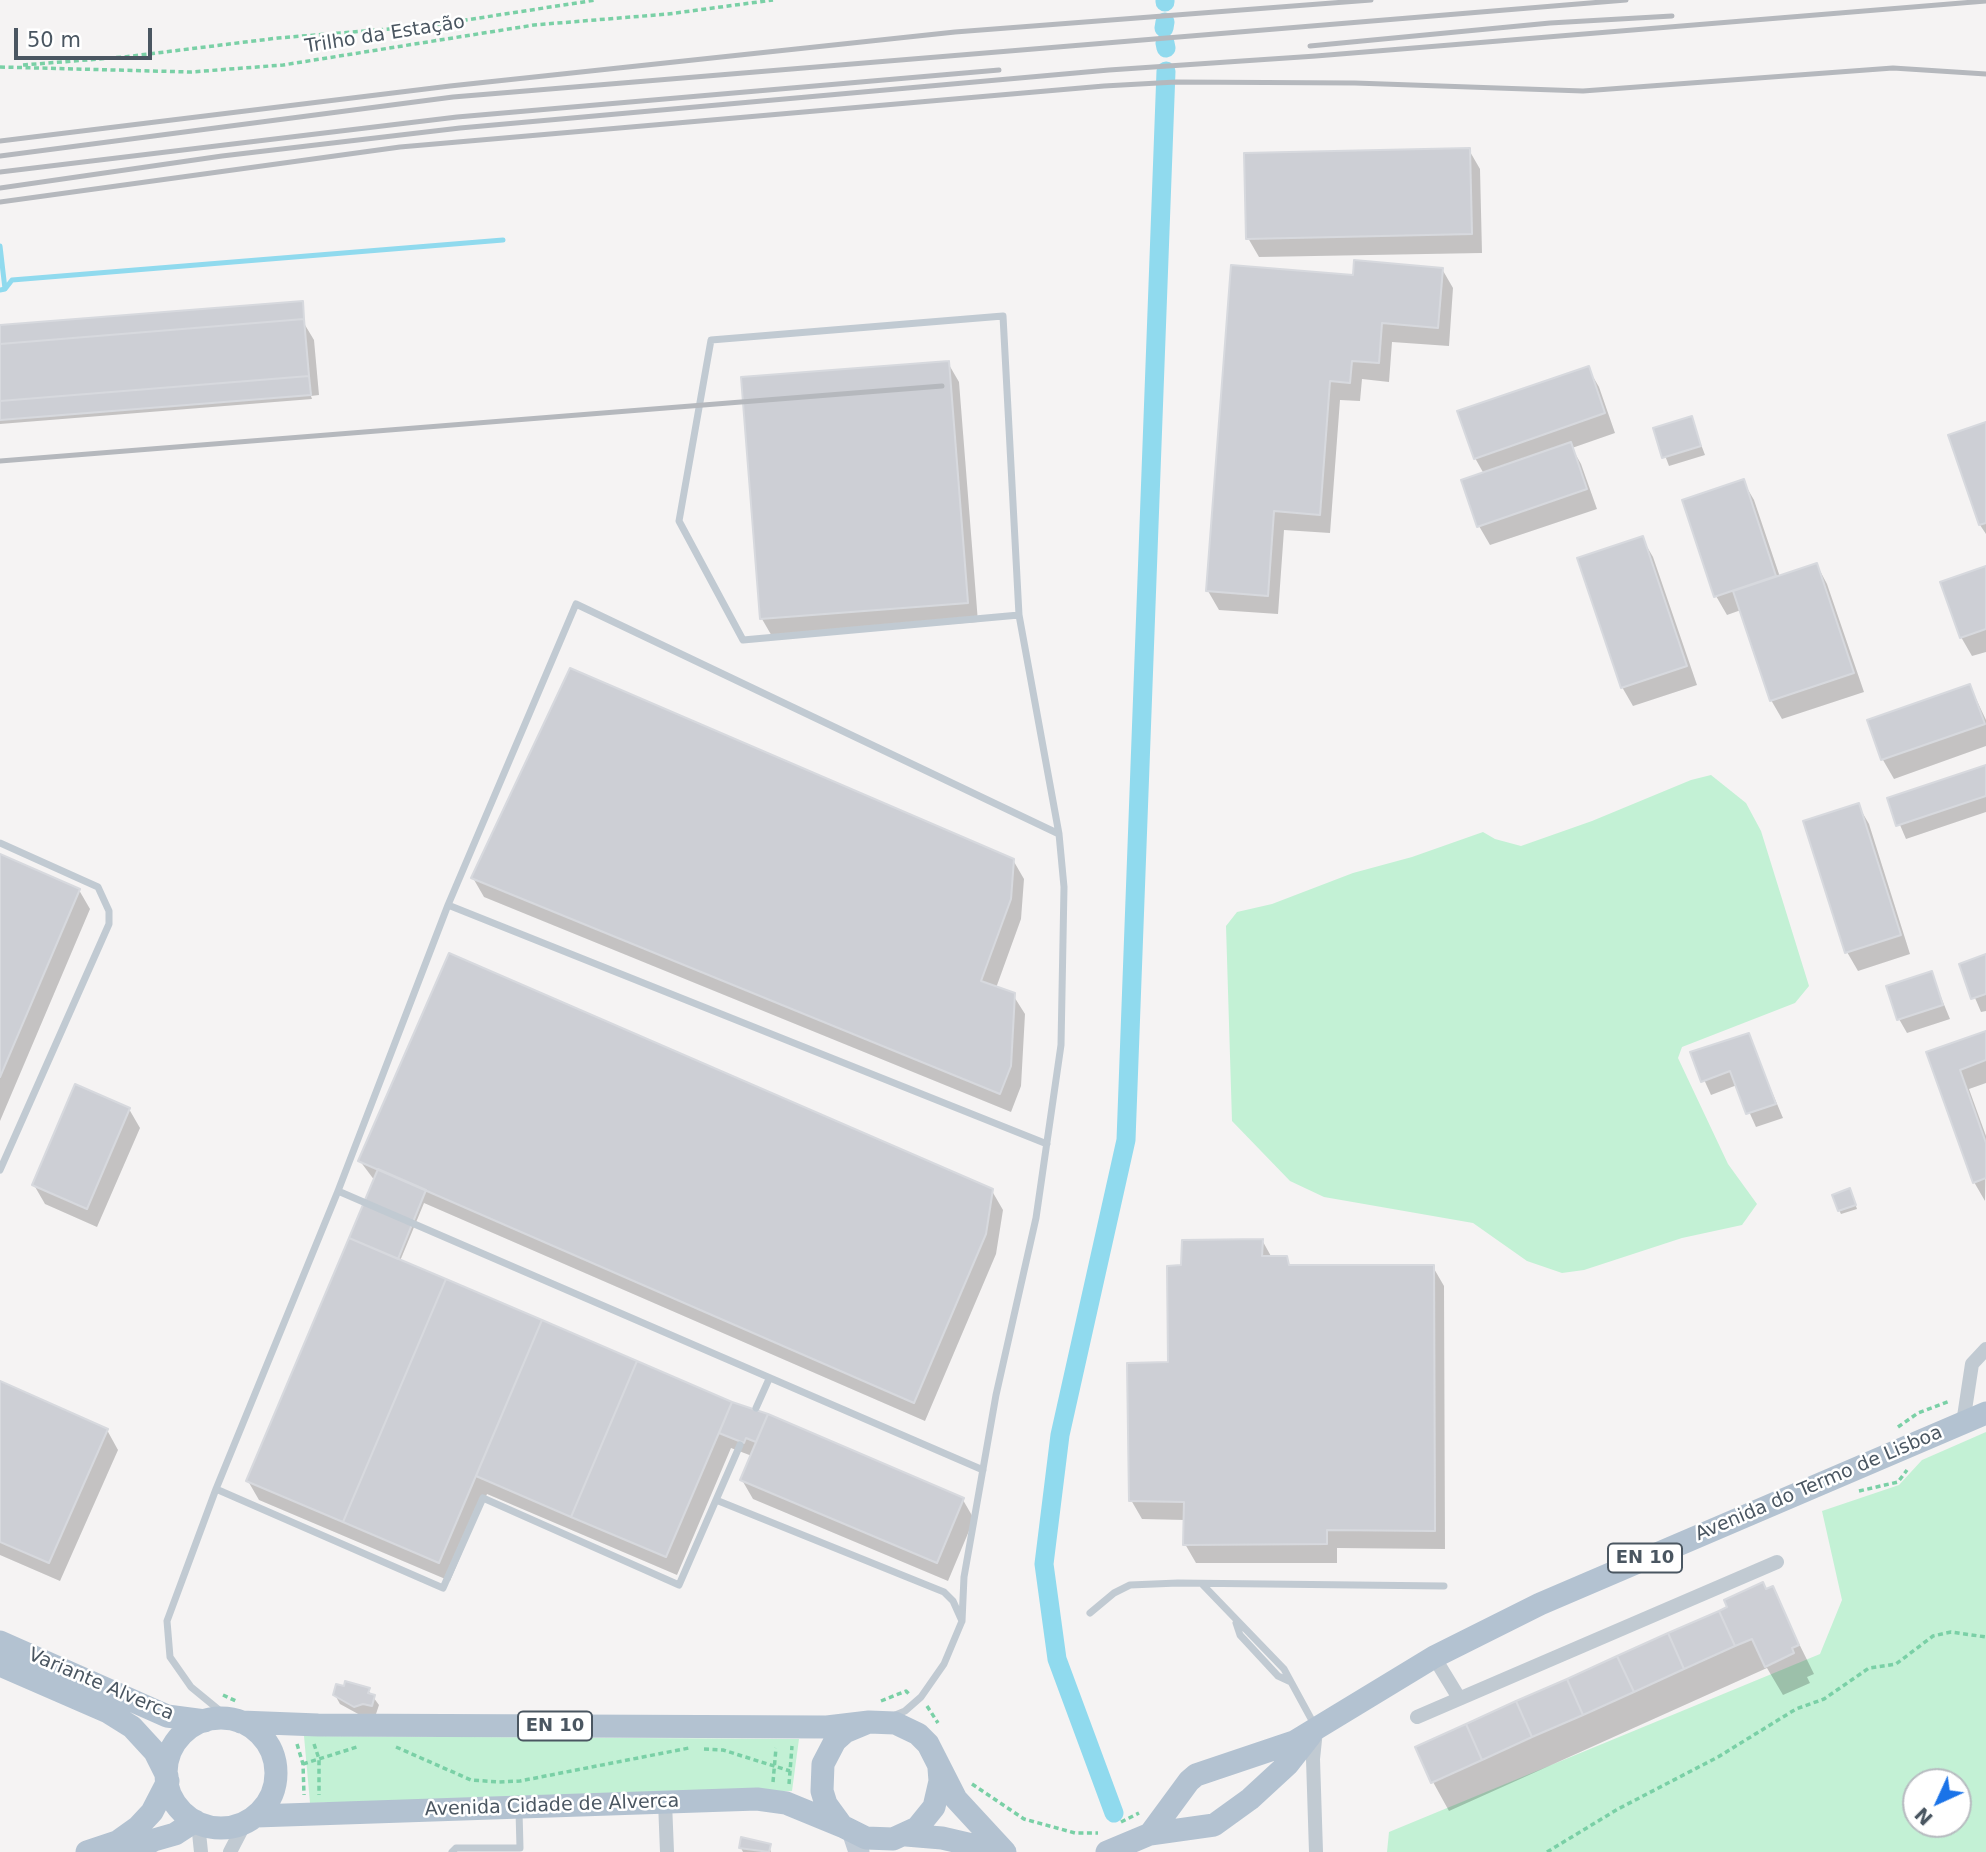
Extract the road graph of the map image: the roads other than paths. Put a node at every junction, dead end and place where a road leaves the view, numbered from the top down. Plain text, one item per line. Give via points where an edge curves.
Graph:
1 (1019, 615) junction
2 (1059, 834) junction
3 (0, 843) edge
4 (448, 905) junction
5 (1046, 1144) junction
6 (0, 1170) edge
7 (338, 1191) junction
8 (1986, 1349) edge
9 (769, 1379) junction
10 (756, 1408) dead end
11 (1986, 1413) edge
12 (1963, 1423) junction
13 (740, 1445) dead end
14 (983, 1470) junction
15 (216, 1489) junction
16 (716, 1500) junction
17 (1777, 1562) dead end
18 (1203, 1585) junction
19 (1444, 1586) dead end
20 (1090, 1613) dead end
21 (962, 1621) junction
22 (0, 1642) edge
23 (1434, 1657) junction
24 (0, 1665) edge
25 (1459, 1698) junction
26 (237, 1715) junction
27 (875, 1715) junction
28 (1417, 1717) dead end
29 (205, 1721) junction
30 (1316, 1728) junction
31 (939, 1768) junction
32 (167, 1778) junction
33 (665, 1802) junction
34 (519, 1807) junction
35 (251, 1819) junction
36 (196, 1822) junction
37 (1150, 1834) junction
38 (851, 1837) edge
39 (893, 1842) edge
40 (1102, 1842) edge
41 (87, 1852) edge
42 (132, 1852) edge
43 (201, 1852) edge
44 (230, 1852) edge
45 (452, 1852) edge
46 (667, 1852) edge
47 (1004, 1852) edge
48 (1316, 1852) edge

1 - 1 lane via 1003,316 711,340 679,521 743,640
1 - 2 lane
2 - 4 lane via 576,604
2 - 5 lane via 1064,887 1061,1045
3 - 6 lane via 97,887 107,900 109,924
4 - 5 lane
4 - 7 lane
5 - 14 lane via 1036,1218
7 - 9 lane
7 - 15 lane
8 - 12 street via 1972,1364
9 - 10 lane
9 - 14 lane
11 - 12 main road, Avenida do Termo de Lisboa / EN 10
12 - 23 main road, Avenida do Termo de Lisboa / EN 10 via 1540,1604
13 - 16 lane
14 - 21 lane via 964,1577
15 - 16 lane via 443,1588 483,1498 678,1586
15 - 26 lane via 167,1621 170,1657 195,1691
16 - 21 lane via 944,1592
17 - 25 street
18 - 19 lane
18 - 20 lane via 1130,1586
18 - 30 lane via 1284,1670
21 - 27 lane via 944,1664 918,1700 905,1711
22 - 29 main road, Variante Alverca via 167,1716
23 - 25 street
23 - 30 main road, Avenida do Termo de Lisboa / EN 10
24 - 32 main road, Variante Alverca via 132,1727 155,1752
25 - 28 street
26 - 27 main road, EN 10 via 302,1725 827,1727
26 - 29 main road, EN 10
26 - 35 main road via 262,1736 274,1759 271,1796
27 - 31 main road, EN 10 via 918,1734
27 - 38 main road via 835,1741 823,1764 822,1791 833,1816
29 - 32 main road via 176,1743
30 - 37 main road, Avenida do Termo de Lisboa / EN 10 via 1294,1742 1196,1775
30 - 37 main road, Avenida do Termo de Lisboa via 1288,1764 1232,1814 1214,1825
30 - 48 street
31 - 39 main road via 934,1807 917,1828
31 - 47 main road, EN 10 via 974,1822
32 - 36 main road via 179,1808
32 - 41 main road via 152,1812 138,1827 117,1842
33 - 34 main road, Avenida Cidade de Alverca / EN 10
33 - 38 main road, Avenida Cidade de Alverca / EN 10 via 778,1802
33 - 46 street
34 - 35 main road, Avenida Cidade de Alverca / EN 10
34 - 45 lane via 520,1848 456,1848
35 - 36 main road, EN 10 via 220,1828
35 - 44 street
36 - 42 main road
36 - 43 street
37 - 40 main road, Avenida do Termo de Lisboa / EN 10
38 - 39 main road, EN 10
39 - 47 main road, EN 10 via 942,1838

